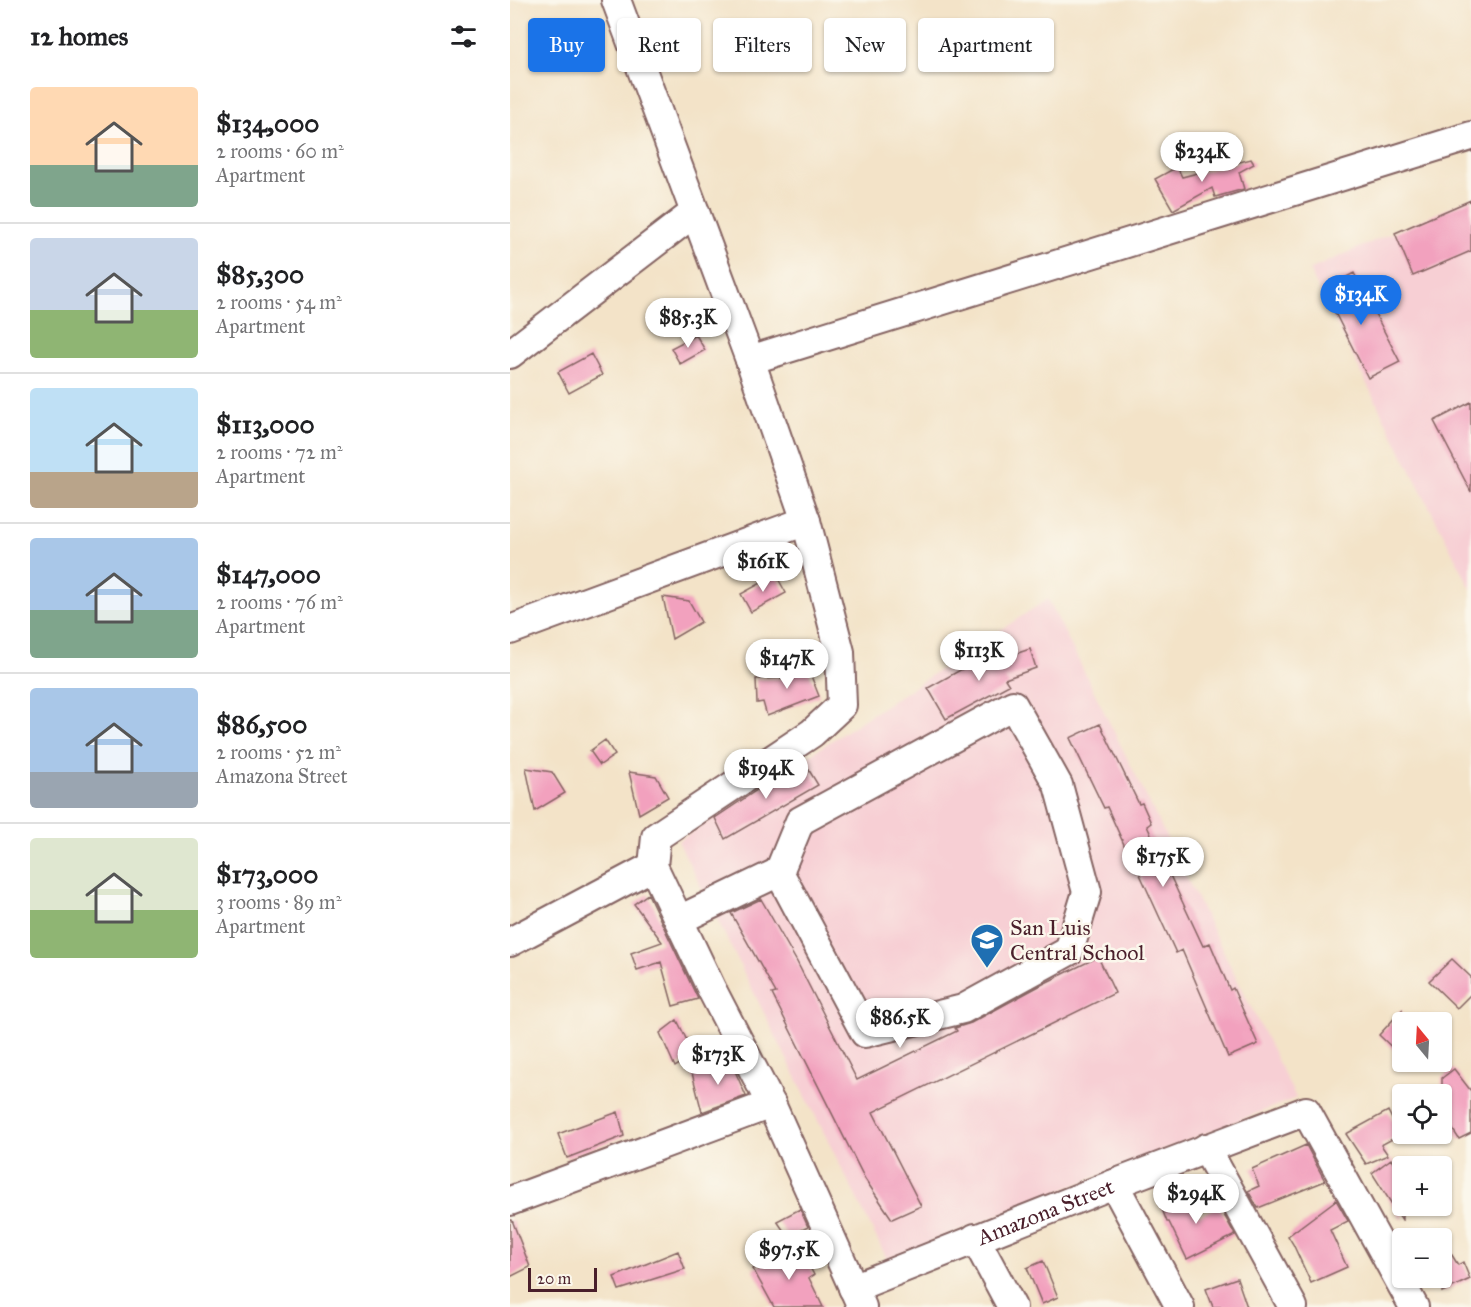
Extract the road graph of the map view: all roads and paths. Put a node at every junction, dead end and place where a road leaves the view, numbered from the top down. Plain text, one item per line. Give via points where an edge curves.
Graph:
1 (616, 0) edge
2 (1471, 136) edge
3 (695, 212) junction
4 (510, 354) edge
5 (750, 360) junction
6 (806, 521) junction
7 (510, 630) edge
8 (653, 867) junction
9 (779, 872) junction
10 (679, 920) junction
11 (510, 942) edge
12 (771, 1104) junction
13 (1206, 1148) junction
14 (1114, 1184) junction
15 (510, 1201) edge
16 (975, 1238) junction
17 (858, 1298) edge
18 (1012, 1307) edge
19 (1180, 1307) edge
20 (1293, 1307) edge
21 (1414, 1307) edge

1 - 3 street
2 - 5 street
3 - 4 street
3 - 5 street
5 - 6 street
6 - 7 street
6 - 8 street via 840,652 842,705 812,733 656,837
8 - 10 street
8 - 11 street
9 - 9 street via 864,1033 963,1009 1069,951 1087,892 1058,785 1013,705 800,821
9 - 10 street
10 - 12 street
12 - 15 street
12 - 17 street
13 - 14 street, Amazona Street
13 - 20 street
13 - 21 street, Amazona Street via 1306,1112
14 - 16 street, Amazona Street
14 - 19 street
16 - 17 street, Amazona Street
16 - 18 street

